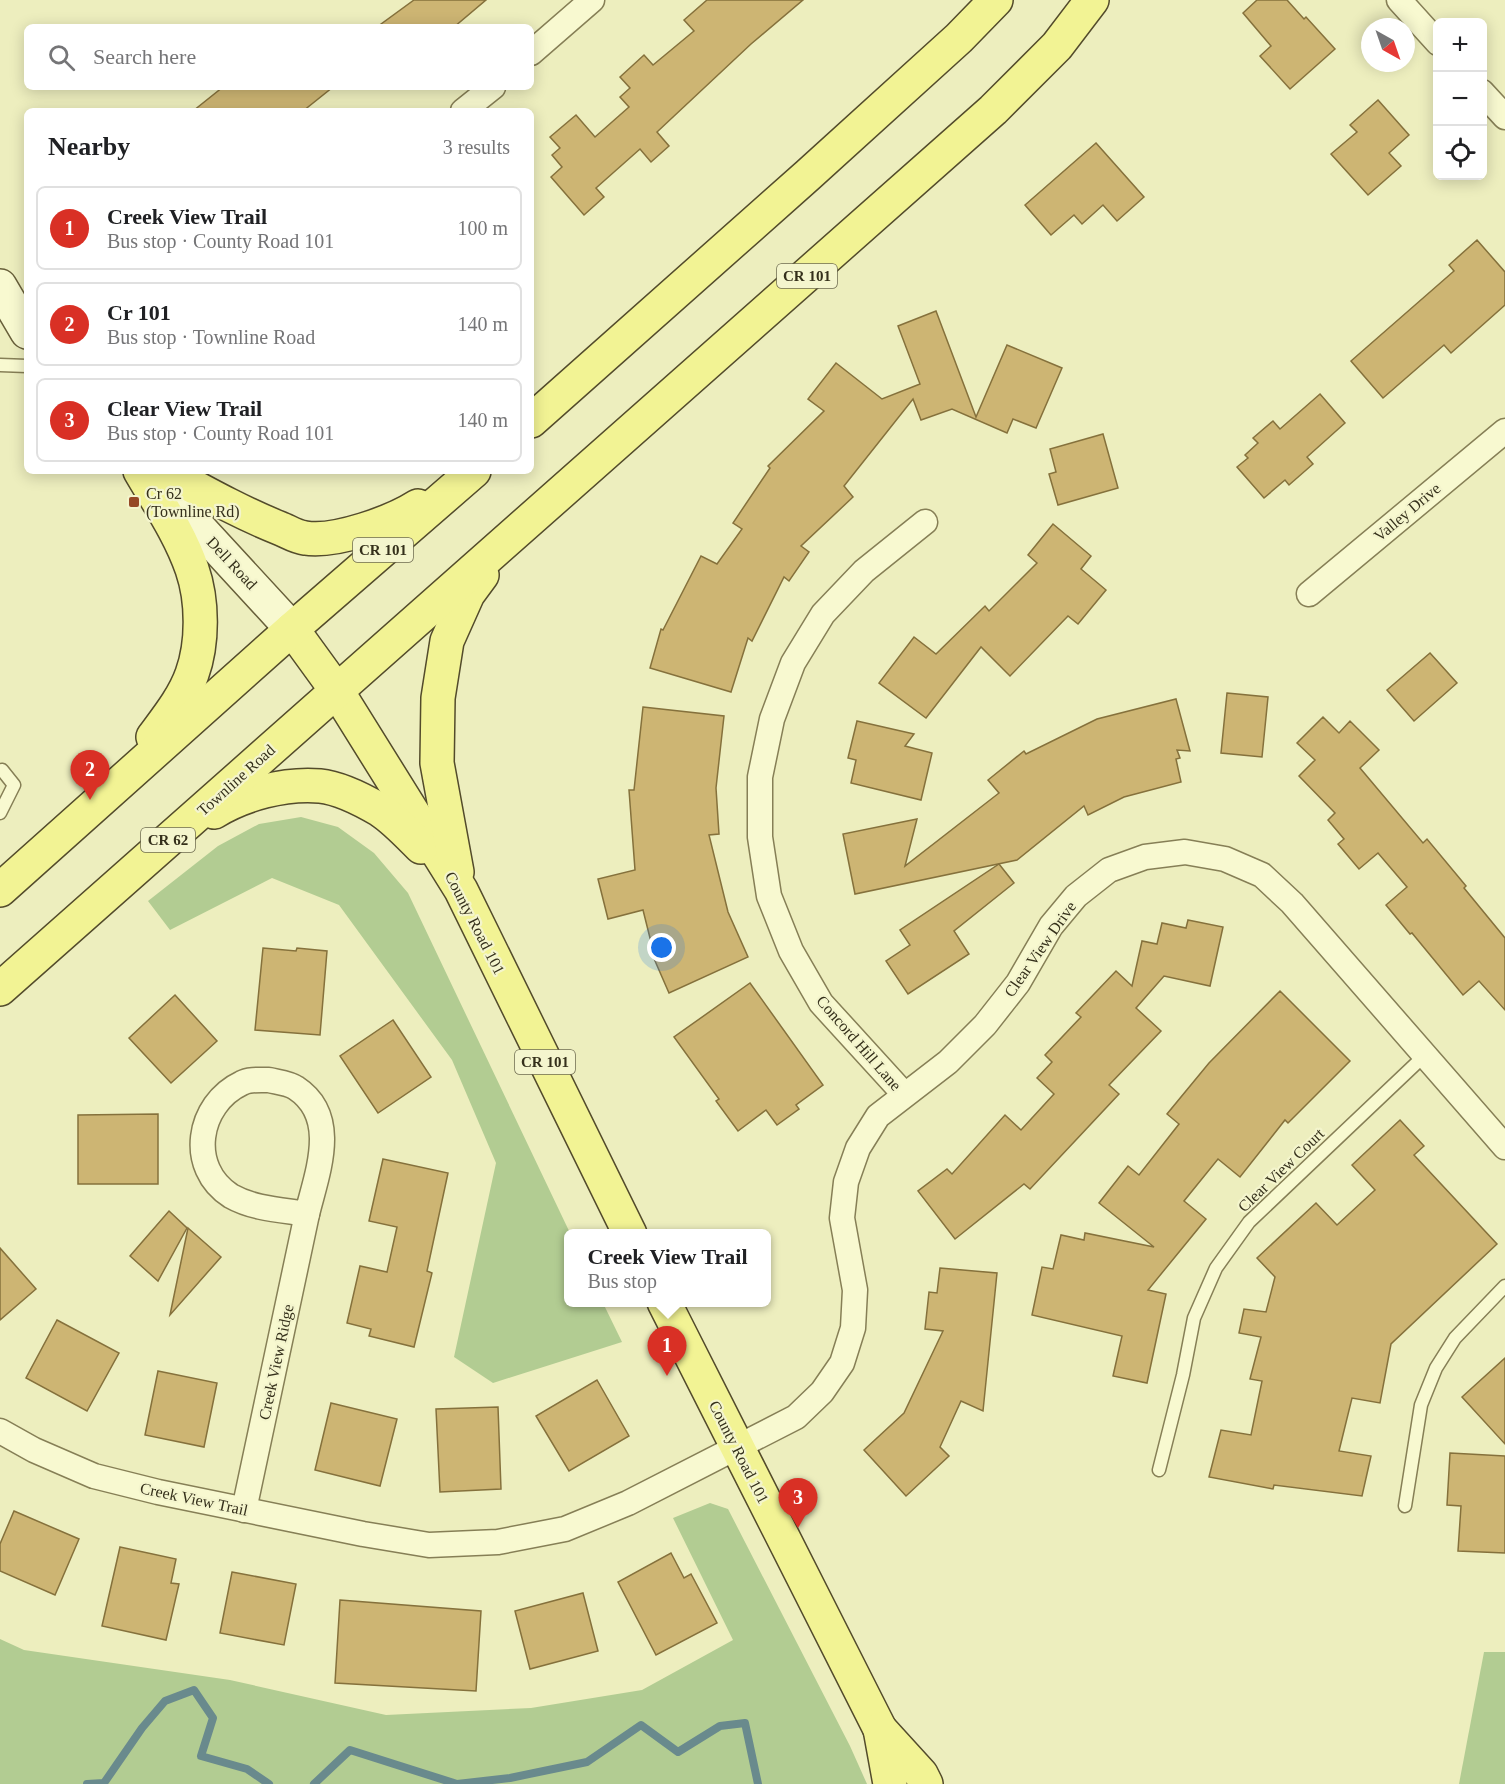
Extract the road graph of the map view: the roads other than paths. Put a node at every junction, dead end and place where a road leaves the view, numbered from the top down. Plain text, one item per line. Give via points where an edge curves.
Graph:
1 (592, 0) edge
2 (996, 0) edge
3 (1092, 0) edge
4 (1399, 0) edge
5 (1433, 38) edge
6 (534, 50) edge
7 (489, 90) edge
8 (1487, 97) edge
9 (467, 108) edge
10 (1505, 117) edge
11 (0, 286) edge
12 (24, 327) edge
13 (0, 365) edge
14 (24, 366) edge
15 (534, 418) edge
16 (1505, 431) edge
17 (142, 474) edge
18 (149, 474) edge
19 (171, 474) edge
20 (468, 474) edge
21 (470, 474) edge
22 (925, 522) dead end
23 (509, 540) junction
24 (1309, 594) dead end
25 (292, 629) junction
26 (337, 691) junction
27 (2, 770) dead end
28 (122, 780) junction
29 (0, 813) edge
30 (172, 836) junction
31 (0, 890) edge
32 (461, 890) junction
33 (0, 989) edge
34 (1424, 1056) junction
35 (904, 1094) junction
36 (1505, 1147) edge
37 (307, 1214) junction
38 (628, 1229) edge
39 (1505, 1286) edge
40 (666, 1307) edge
41 (0, 1431) edge
42 (736, 1447) junction
43 (1159, 1470) dead end
44 (1405, 1506) dead end
45 (244, 1510) junction
46 (880, 1729) junction
47 (890, 1784) edge
48 (926, 1784) edge

1 - 6 street
2 - 15 main road via 808,175
3 - 23 main road, CR 101 via 1057,46 993,111
4 - 5 street
7 - 9 street
8 - 10 street
11 - 12 street
13 - 14 lane
16 - 24 street, Valley Drive
17 - 28 main road via 193,569 199,602 199,644 192,675 173,710
18 - 25 street, Dell Road
19 - 20 main road via 248,516 304,538 362,530 403,515
21 - 25 main road, CR 101 / CR 101
22 - 35 street, Concord Hill Lane via 864,571 824,614 794,663 772,719 760,777 760,837 769,896 791,951 821,1003
23 - 26 main road, CR 101
23 - 32 main road, CR 101 via 468,594 447,641 438,698 438,763
25 - 26 main road, County Road 101 / CR 101
25 - 28 main road
26 - 30 main road, Townline Road / CR 62
26 - 32 main road, County Road 101 / CR 101
27 - 29 lane via 14,785
28 - 31 main road
30 - 32 main road via 222,807 260,792 321,786 381,810
30 - 33 main road, Townline Road / CR 62
32 - 38 main road, County Road 101 / CR 101
34 - 35 street, Clear View Drive via 1292,903 1262,875 1225,859 1185,852 1145,857 1109,870 1076,896 1051,926 1018,983 985,1025 948,1062
34 - 36 street, Clear View Drive
34 - 43 lane, Clear View Court via 1249,1222 1216,1268 1194,1318 1184,1375
35 - 42 street, Clear View Drive via 879,1116 858,1148 846,1182 842,1218 855,1290 853,1328 842,1363 822,1392 796,1417
37 - 37 street via 257,1207 230,1195 210,1174 201,1148 206,1118 222,1096 243,1082 269,1080 295,1087 313,1104 323,1128 322,1155
37 - 45 street, Creek View Ridge
39 - 44 lane via 1455,1338 1436,1368 1421,1405
40 - 42 main road, County Road 101
41 - 45 street, Creek View Trail via 94,1476
42 - 45 street, Creek View Trail via 628,1503 565,1530 498,1542 429,1545
42 - 46 main road, County Road 101
46 - 47 main road, County Road 101
46 - 48 main road, County Road 101

